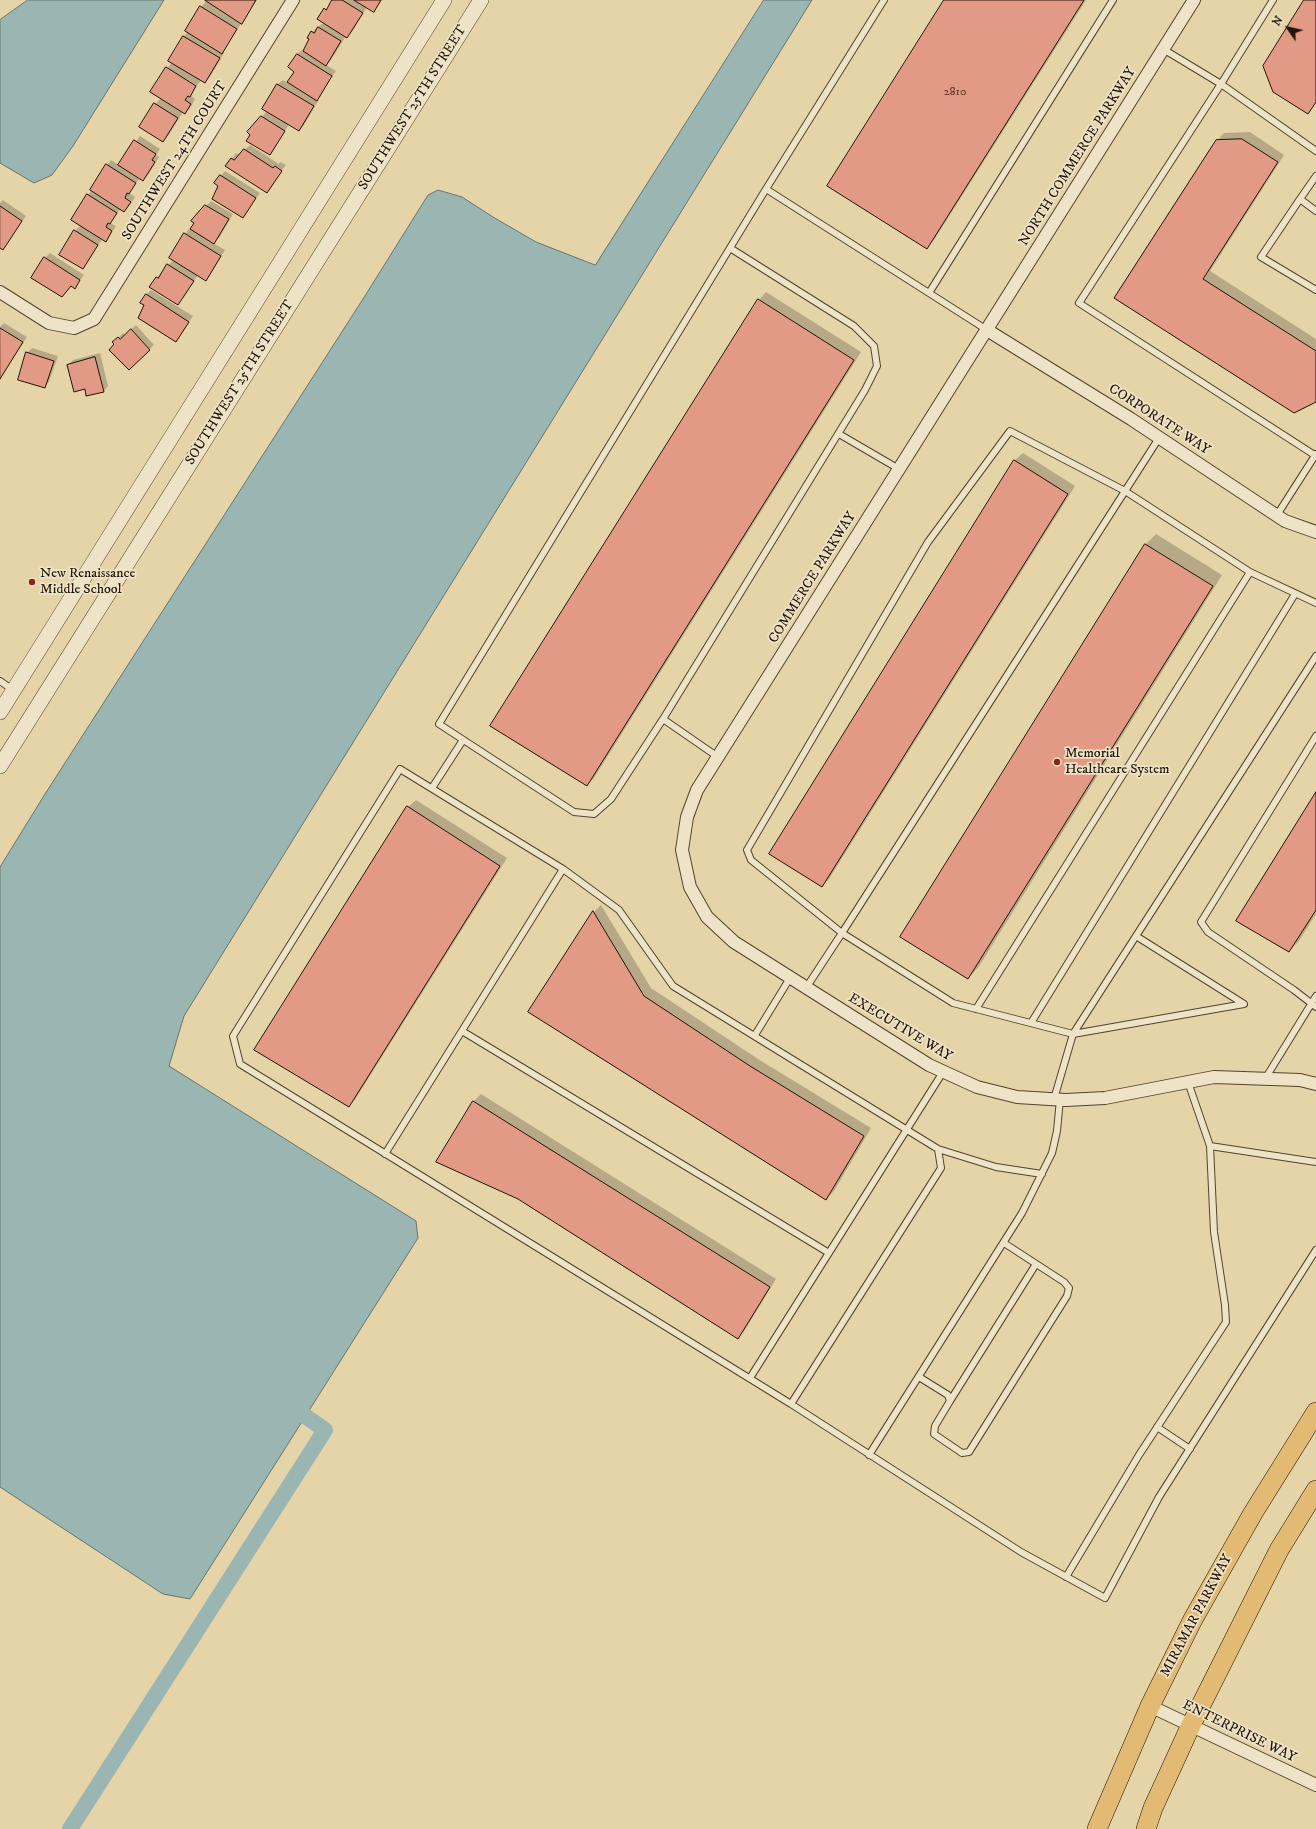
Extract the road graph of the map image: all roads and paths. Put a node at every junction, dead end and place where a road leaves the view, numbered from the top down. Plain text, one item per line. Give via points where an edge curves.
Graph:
1 (293, 0) edge
2 (444, 0) edge
3 (481, 0) edge
4 (884, 0) edge
5 (1114, 0) edge
6 (1194, 0) edge
7 (1273, 0) edge
8 (1163, 49) junction
9 (1221, 84) junction
10 (1316, 151) edge
11 (1316, 176) edge
12 (766, 189) junction
13 (1300, 199) junction
14 (1316, 210) edge
15 (730, 248) junction
16 (1316, 290) edge
17 (0, 292) edge
18 (929, 293) junction
19 (987, 330) junction
20 (839, 434) junction
21 (1159, 438) junction
22 (1316, 455) edge
23 (899, 469) junction
24 (1124, 491) junction
25 (1277, 515) junction
26 (1316, 532) edge
27 (1250, 572) junction
28 (1295, 594) junction
29 (1316, 602) edge
30 (1316, 656) edge
31 (0, 681) edge
32 (13, 690) junction
33 (0, 712) edge
34 (663, 719) junction
35 (1316, 736) edge
36 (462, 740) junction
37 (718, 757) junction
38 (0, 766) edge
39 (432, 788) junction
40 (682, 850) joint
41 (563, 869) junction
42 (842, 933) junction
43 (1136, 936) junction
44 (790, 978) junction
45 (806, 988) junction
46 (1316, 996) edge
47 (1314, 1005) edge
48 (976, 1009) junction
49 (1031, 1023) junction
50 (462, 1031) junction
51 (1073, 1034) junction
52 (755, 1035) junction
53 (943, 1072) junction
54 (1265, 1079) junction
55 (1188, 1082) junction
56 (1316, 1084) edge
57 (1057, 1099) junction
58 (907, 1129) junction
59 (1210, 1146) junction
60 (938, 1149) junction
61 (385, 1154) junction
62 (1316, 1162) edge
63 (1042, 1174) junction
64 (1004, 1243) junction
65 (1316, 1250) edge
66 (829, 1253) junction
67 (1036, 1264) junction
68 (919, 1377) junction
69 (750, 1378) junction
70 (950, 1401) junction
71 (791, 1404) junction
72 (1316, 1412) edge
73 (1157, 1427) junction
74 (1190, 1449) junction
75 (869, 1455) junction
76 (1316, 1490) edge
77 (1066, 1577) junction
78 (1150, 1706) junction
79 (1191, 1725) junction
80 (1316, 1785) edge
81 (1097, 1829) edge
82 (1146, 1829) edge

1 - 17 street, SOUTHWEST 24TH COURT via 94,318 74,328 49,323
2 - 32 street
3 - 38 street, SOUTHWEST 25TH STREET
4 - 12 lane
5 - 18 lane
6 - 8 street, NORTH COMMERCE PARKWAY
7 - 9 lane
8 - 9 lane
8 - 19 street, NORTH COMMERCE PARKWAY
9 - 10 lane
9 - 22 lane via 1079,303
11 - 13 lane
12 - 15 lane
12 - 18 lane
13 - 14 lane
13 - 16 lane via 1261,256
15 - 20 lane via 854,326 874,346 877,366
15 - 36 lane via 439,724
18 - 19 lane
19 - 21 street, CORPORATE WAY
19 - 23 street, COMMERCE PARKWAY
20 - 23 lane
20 - 34 lane
21 - 24 lane
21 - 25 street, CORPORATE WAY
22 - 25 lane
23 - 37 street, COMMERCE PARKWAY
24 - 27 lane
24 - 42 lane
24 - 42 lane via 1010,431 928,542 747,850 751,860
25 - 26 street, CORPORATE WAY via 1285,521
27 - 28 lane
27 - 48 lane
28 - 29 lane
28 - 49 lane
30 - 43 lane
31 - 32 lane
32 - 33 street
34 - 36 lane via 611,798 594,814 574,812
34 - 37 lane
35 - 47 lane via 1201,922 1208,932
36 - 39 lane
37 - 40 street, COMMERCE PARKWAY via 697,790 687,816
39 - 41 lane
39 - 61 lane via 400,769 233,1036 240,1064
40 - 44 street, EXECUTIVE WAY via 690,886 707,917 734,942
41 - 50 lane
41 - 52 lane via 619,910 673,986
42 - 45 lane
42 - 48 lane via 954,1003
43 - 51 lane
43 - 51 lane via 1244,1004
44 - 45 street, EXECUTIVE WAY
44 - 52 lane
45 - 53 street, EXECUTIVE WAY via 929,1066
46 - 47 lane
47 - 54 lane
48 - 49 lane
49 - 51 lane
50 - 61 lane
50 - 66 lane
51 - 57 lane
52 - 58 lane
53 - 57 street, EXECUTIVE WAY via 977,1087 1017,1097
53 - 58 lane
54 - 55 street, EXECUTIVE WAY via 1214,1077
54 - 56 street, EXECUTIVE WAY via 1300,1080
55 - 57 street, EXECUTIVE WAY via 1106,1098
55 - 59 lane
57 - 63 lane via 1057,1131 1052,1153
58 - 60 lane
58 - 66 lane
59 - 62 lane
59 - 73 lane via 1214,1232 1226,1322
60 - 63 lane via 996,1167
60 - 71 lane via 941,1168
61 - 69 lane
63 - 64 lane
64 - 67 lane
64 - 68 lane
65 - 74 lane
66 - 69 lane
67 - 70 lane
67 - 70 lane via 1064,1282 1069,1288 1067,1296 969,1452 962,1453 934,1434 935,1426
68 - 70 lane via 948,1395
68 - 75 lane
69 - 71 lane
71 - 75 lane
72 - 78 main road, MIRAMAR PARKWAY via 1253,1513 1192,1621
73 - 74 lane
73 - 77 lane
74 - 77 lane via 1159,1497 1105,1598
75 - 77 lane via 1020,1552
76 - 79 main road via 1278,1550
78 - 79 street, ENTERPRISE WAY
78 - 81 main road, MIRAMAR PARKWAY
79 - 80 street, ENTERPRISE WAY
79 - 82 main road

